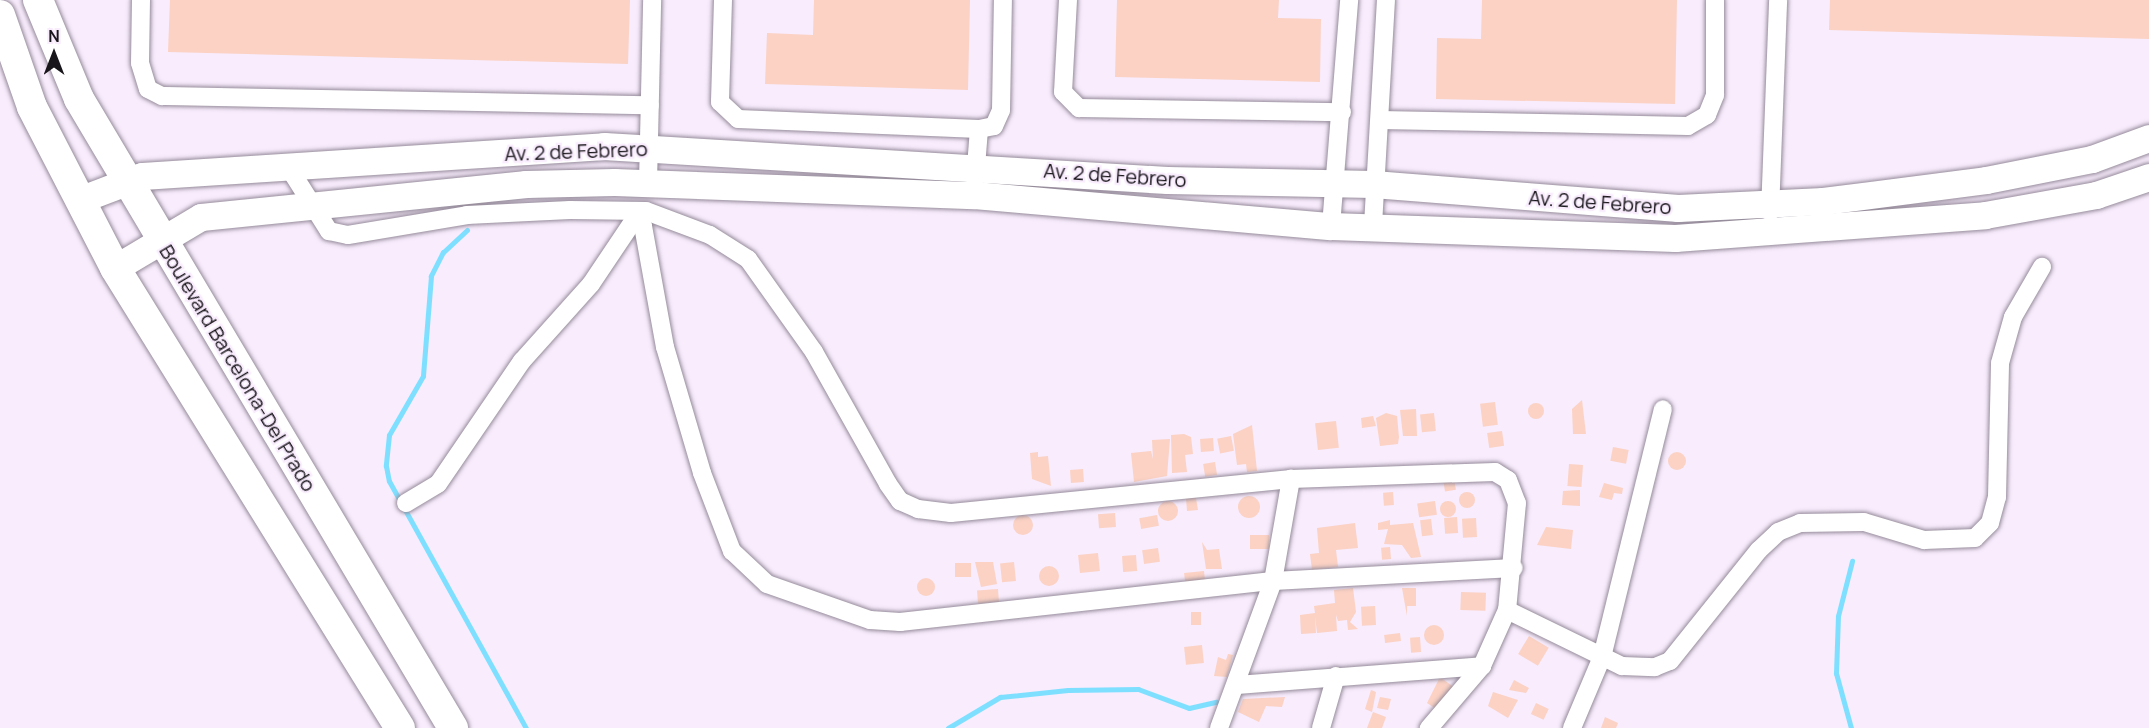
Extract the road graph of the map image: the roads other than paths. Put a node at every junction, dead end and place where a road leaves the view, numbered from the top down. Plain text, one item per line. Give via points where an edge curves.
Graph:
1 (38, 0) edge
2 (141, 0) edge
3 (652, 0) edge
4 (723, 0) edge
5 (1004, 0) edge
6 (1068, 0) edge
7 (1349, 0) edge
8 (1386, 0) edge
9 (1715, 0) edge
10 (1779, 0) edge
11 (0, 15) edge
12 (650, 105) junction
13 (1342, 112) junction
14 (1380, 120) junction
15 (979, 129) junction
16 (2149, 138) edge
17 (648, 148) junction
18 (975, 165) junction
19 (289, 168) junction
20 (2149, 177) edge
21 (126, 179) junction
22 (648, 183) junction
23 (1373, 184) junction
24 (1334, 185) junction
25 (974, 195) junction
26 (79, 200) junction
27 (1773, 201) junction
28 (309, 205) junction
29 (1373, 225) junction
30 (1331, 226) junction
31 (1766, 231) junction
32 (160, 239) junction
33 (2042, 267) dead end
34 (115, 268) junction
35 (1663, 409) dead end
36 (1291, 479) junction
37 (406, 503) dead end
38 (1514, 568) junction
39 (1273, 581) junction
40 (1507, 610) junction
41 (1602, 657) junction
42 (1482, 666) junction
43 (1336, 676) junction
44 (1237, 685) junction
45 (400, 728) edge
46 (453, 728) edge
47 (1218, 728) edge
48 (1321, 728) edge
49 (1429, 728) edge
50 (1572, 728) edge

1 - 21 main road, Boulevard Barcelona-Del Prado via 79,99
2 - 12 street via 140,63 148,89 162,96
3 - 12 street
4 - 15 street via 720,102 738,119
5 - 15 street via 1001,110 994,126
6 - 13 street via 1063,92 1079,108
7 - 13 street
8 - 14 street
9 - 14 street via 1713,106 1688,126
10 - 27 street
11 - 26 main road via 32,107
12 - 17 street
13 - 24 street
14 - 23 street
15 - 18 street
16 - 27 main road, Av. 2 de Febrero via 2092,159 1986,180 1823,201
17 - 18 main road, Av. 2 de Febrero
17 - 19 main road, Av. 2 de Febrero via 604,146
17 - 22 street
18 - 24 main road, Av. 2 de Febrero via 1167,180
18 - 25 street
19 - 21 main road, Av. 2 de Febrero
19 - 28 street
20 - 31 main road, Av. 2 de Febrero via 2096,195 1985,216
21 - 26 main road, Av. 2 de Febrero
21 - 32 main road, Boulevard Barcelona-Del Prado
22 - 25 main road, Av. 2 de Febrero
22 - 28 main road, Av. 2 de Febrero via 526,184
23 - 24 main road, Av. 2 de Febrero
23 - 27 main road, Av. 2 de Febrero via 1678,208
23 - 29 street
24 - 30 street
25 - 30 main road, Av. 2 de Febrero
26 - 34 main road
27 - 31 street
28 - 32 main road, Av. 2 de Febrero via 201,217
28 - 36 street via 329,231 348,235 467,215 570,210 646,212 710,235 748,259 814,352 888,484 900,501 918,509 951,513
29 - 30 main road, Av. 2 de Febrero
29 - 31 main road, Av. 2 de Febrero via 1675,238
32 - 34 main road, Av. 2 de Febrero
32 - 46 main road, Boulevard Barcelona-Del Prado
33 - 41 street via 2013,317 2000,363 1997,497 1990,523 1976,538 1924,540 1864,522 1800,524 1778,532 1759,550 1670,661 1637,668
34 - 45 main road
35 - 41 street
36 - 38 street via 1495,472 1508,480 1517,503
36 - 39 street
37 - 39 street via 438,484 522,361 610,259 629,223 639,220 665,347 702,473 732,551 766,584 870,620 900,622
38 - 39 street
38 - 40 street
39 - 44 street
40 - 41 street
40 - 42 street
41 - 50 street
42 - 43 street
42 - 49 street
43 - 44 street
43 - 48 street
44 - 47 street

